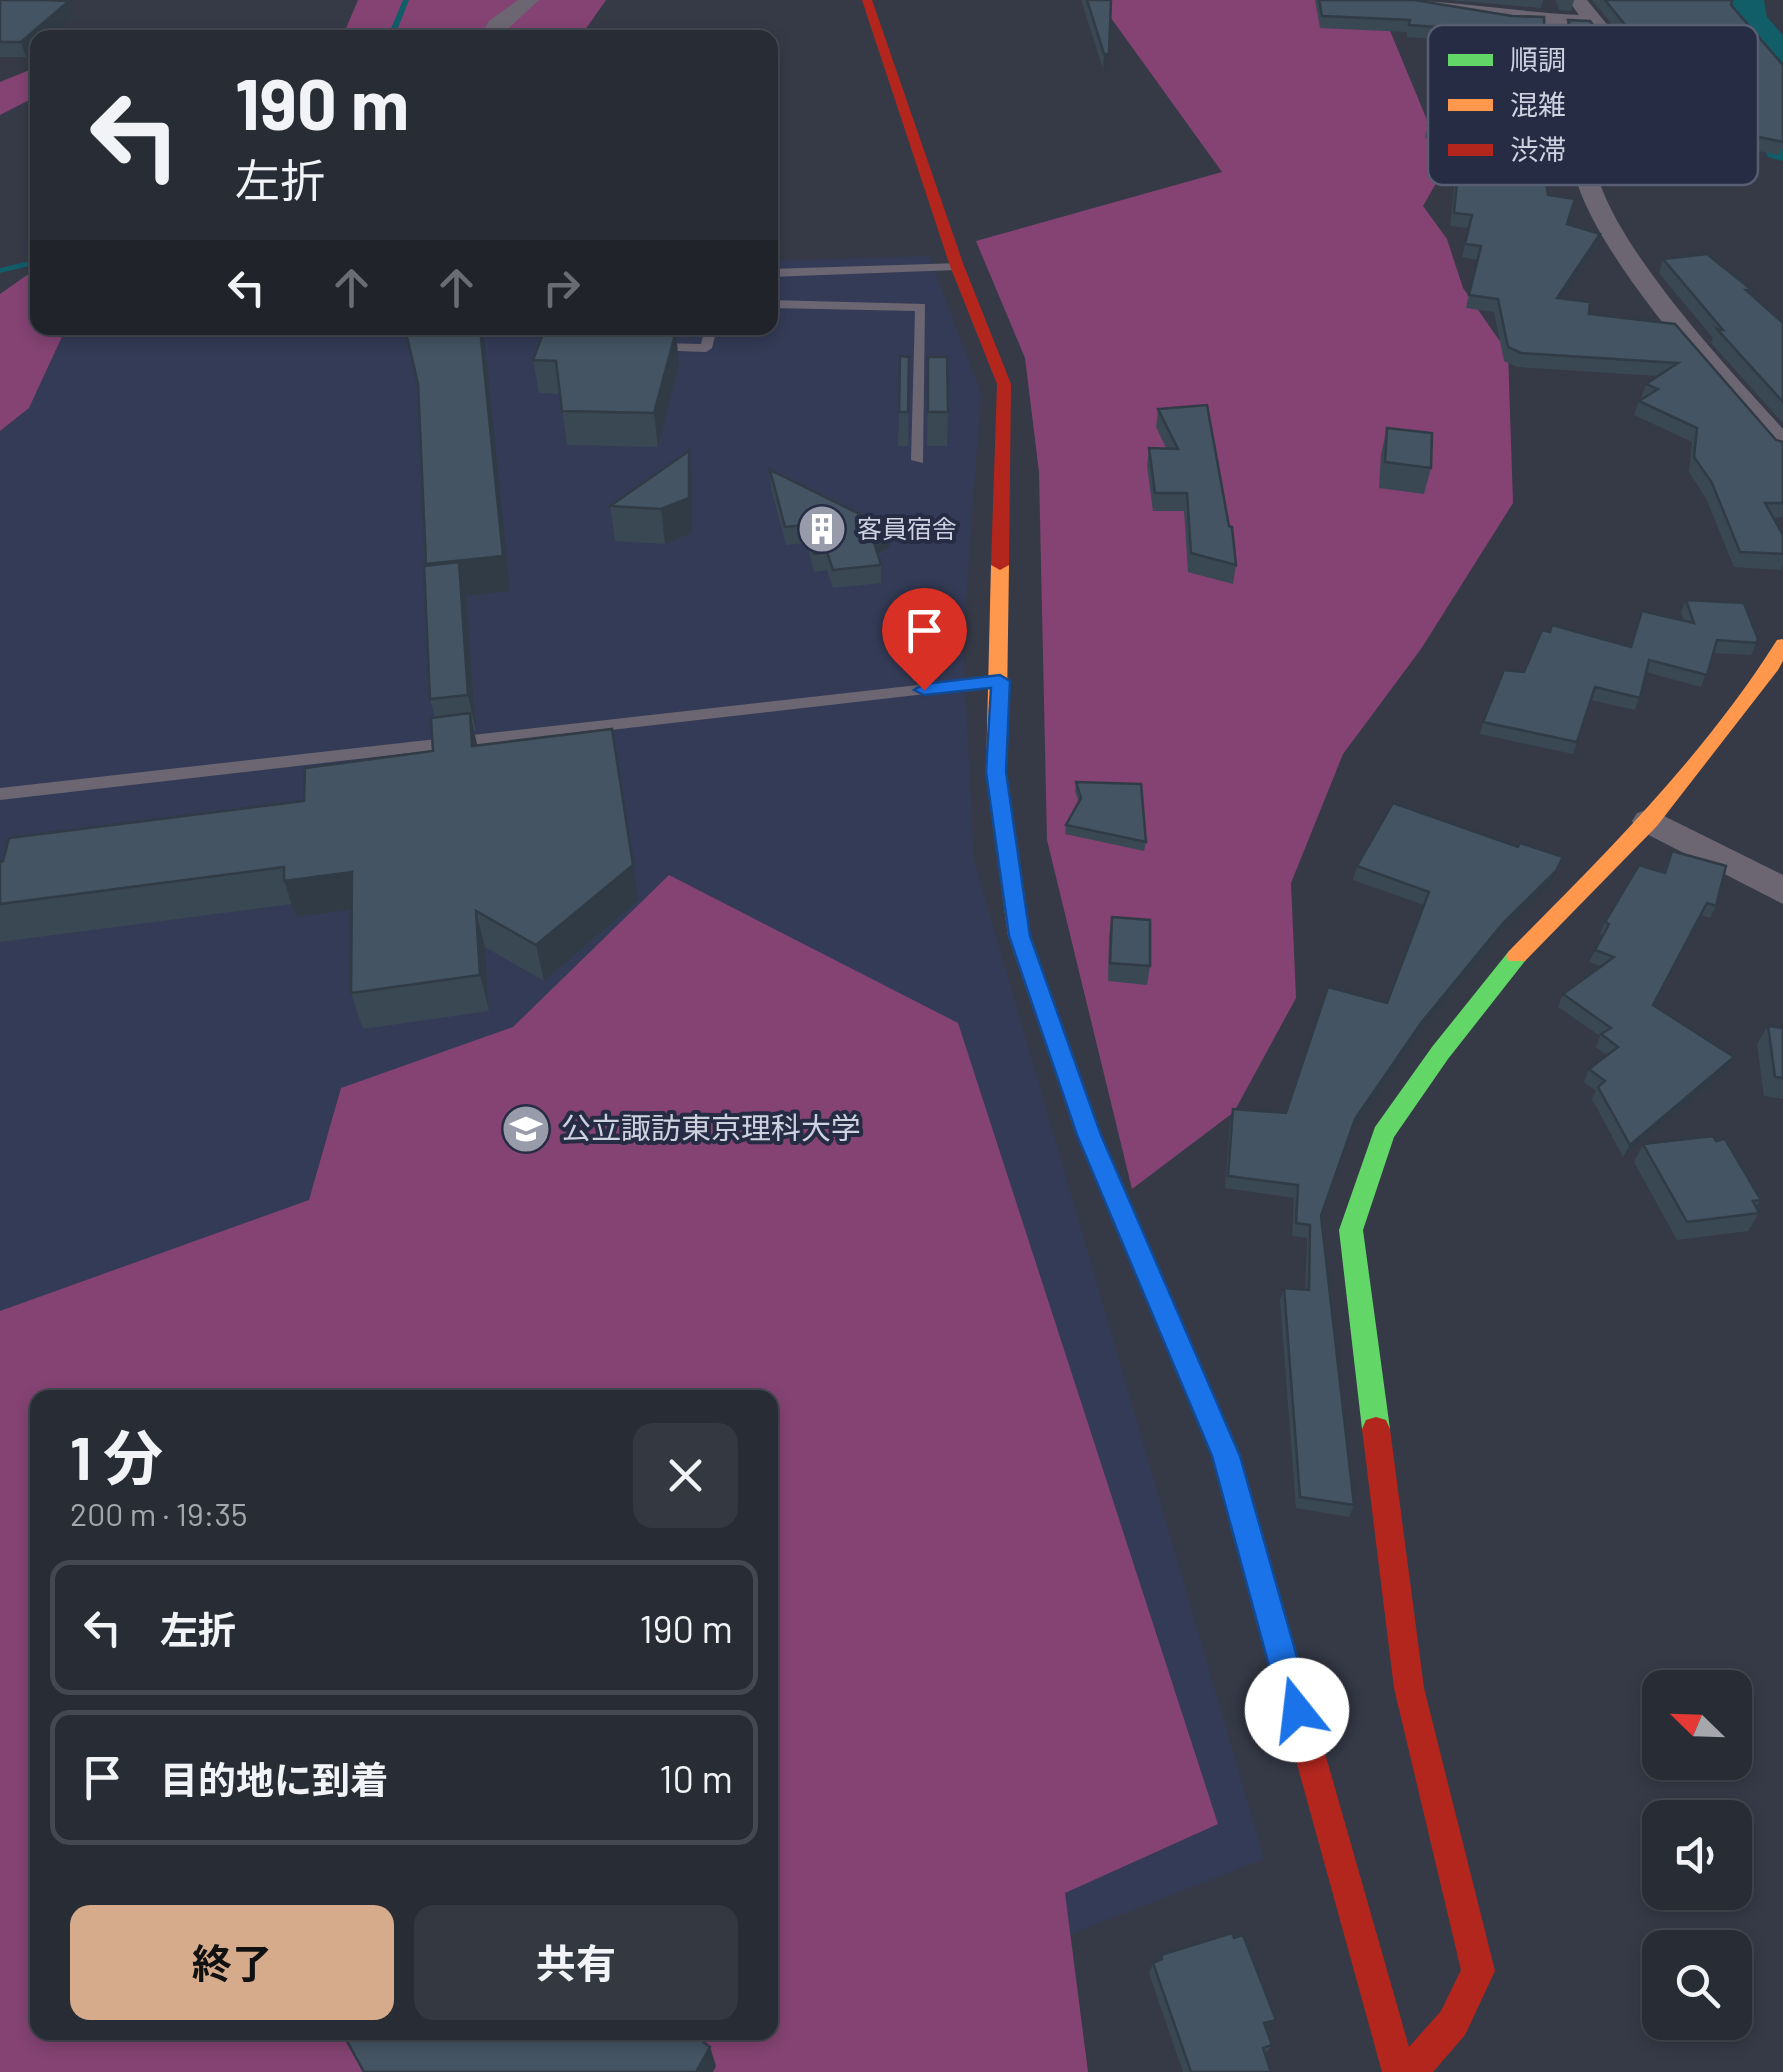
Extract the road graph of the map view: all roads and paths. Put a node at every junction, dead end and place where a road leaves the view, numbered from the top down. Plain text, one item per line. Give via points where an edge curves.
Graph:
1 (530, 0) edge
2 (868, 0) edge
3 (1399, 0) edge
4 (1577, 0) edge
5 (1596, 21) junction
6 (1599, 25) edge
7 (493, 30) edge
8 (1590, 185) edge
9 (957, 266) junction
10 (778, 273) edge
11 (778, 304) edge
12 (658, 335) edge
13 (709, 335) edge
14 (1783, 446) edge
15 (918, 460) dead end
16 (1778, 662) edge
17 (1000, 681) junction
18 (0, 794) edge
19 (1650, 821) junction
20 (1782, 890) edge
21 (1398, 2072) edge
22 (1410, 2072) edge

1 - 7 street
2 - 9 street
3 - 5 street via 1510,18
4 - 5 street
5 - 6 street
8 - 14 street via 1624,251
9 - 10 lane
9 - 17 street via 1004,384
11 - 15 lane via 920,307
12 - 13 lane via 654,347 706,348
16 - 19 street
17 - 18 lane
17 - 21 street via 996,772 1020,936 1089,1135 1226,1456
19 - 20 street
19 - 22 street via 1520,952 1440,1054 1383,1134 1351,1230 1409,1688 1478,1971 1453,2023

